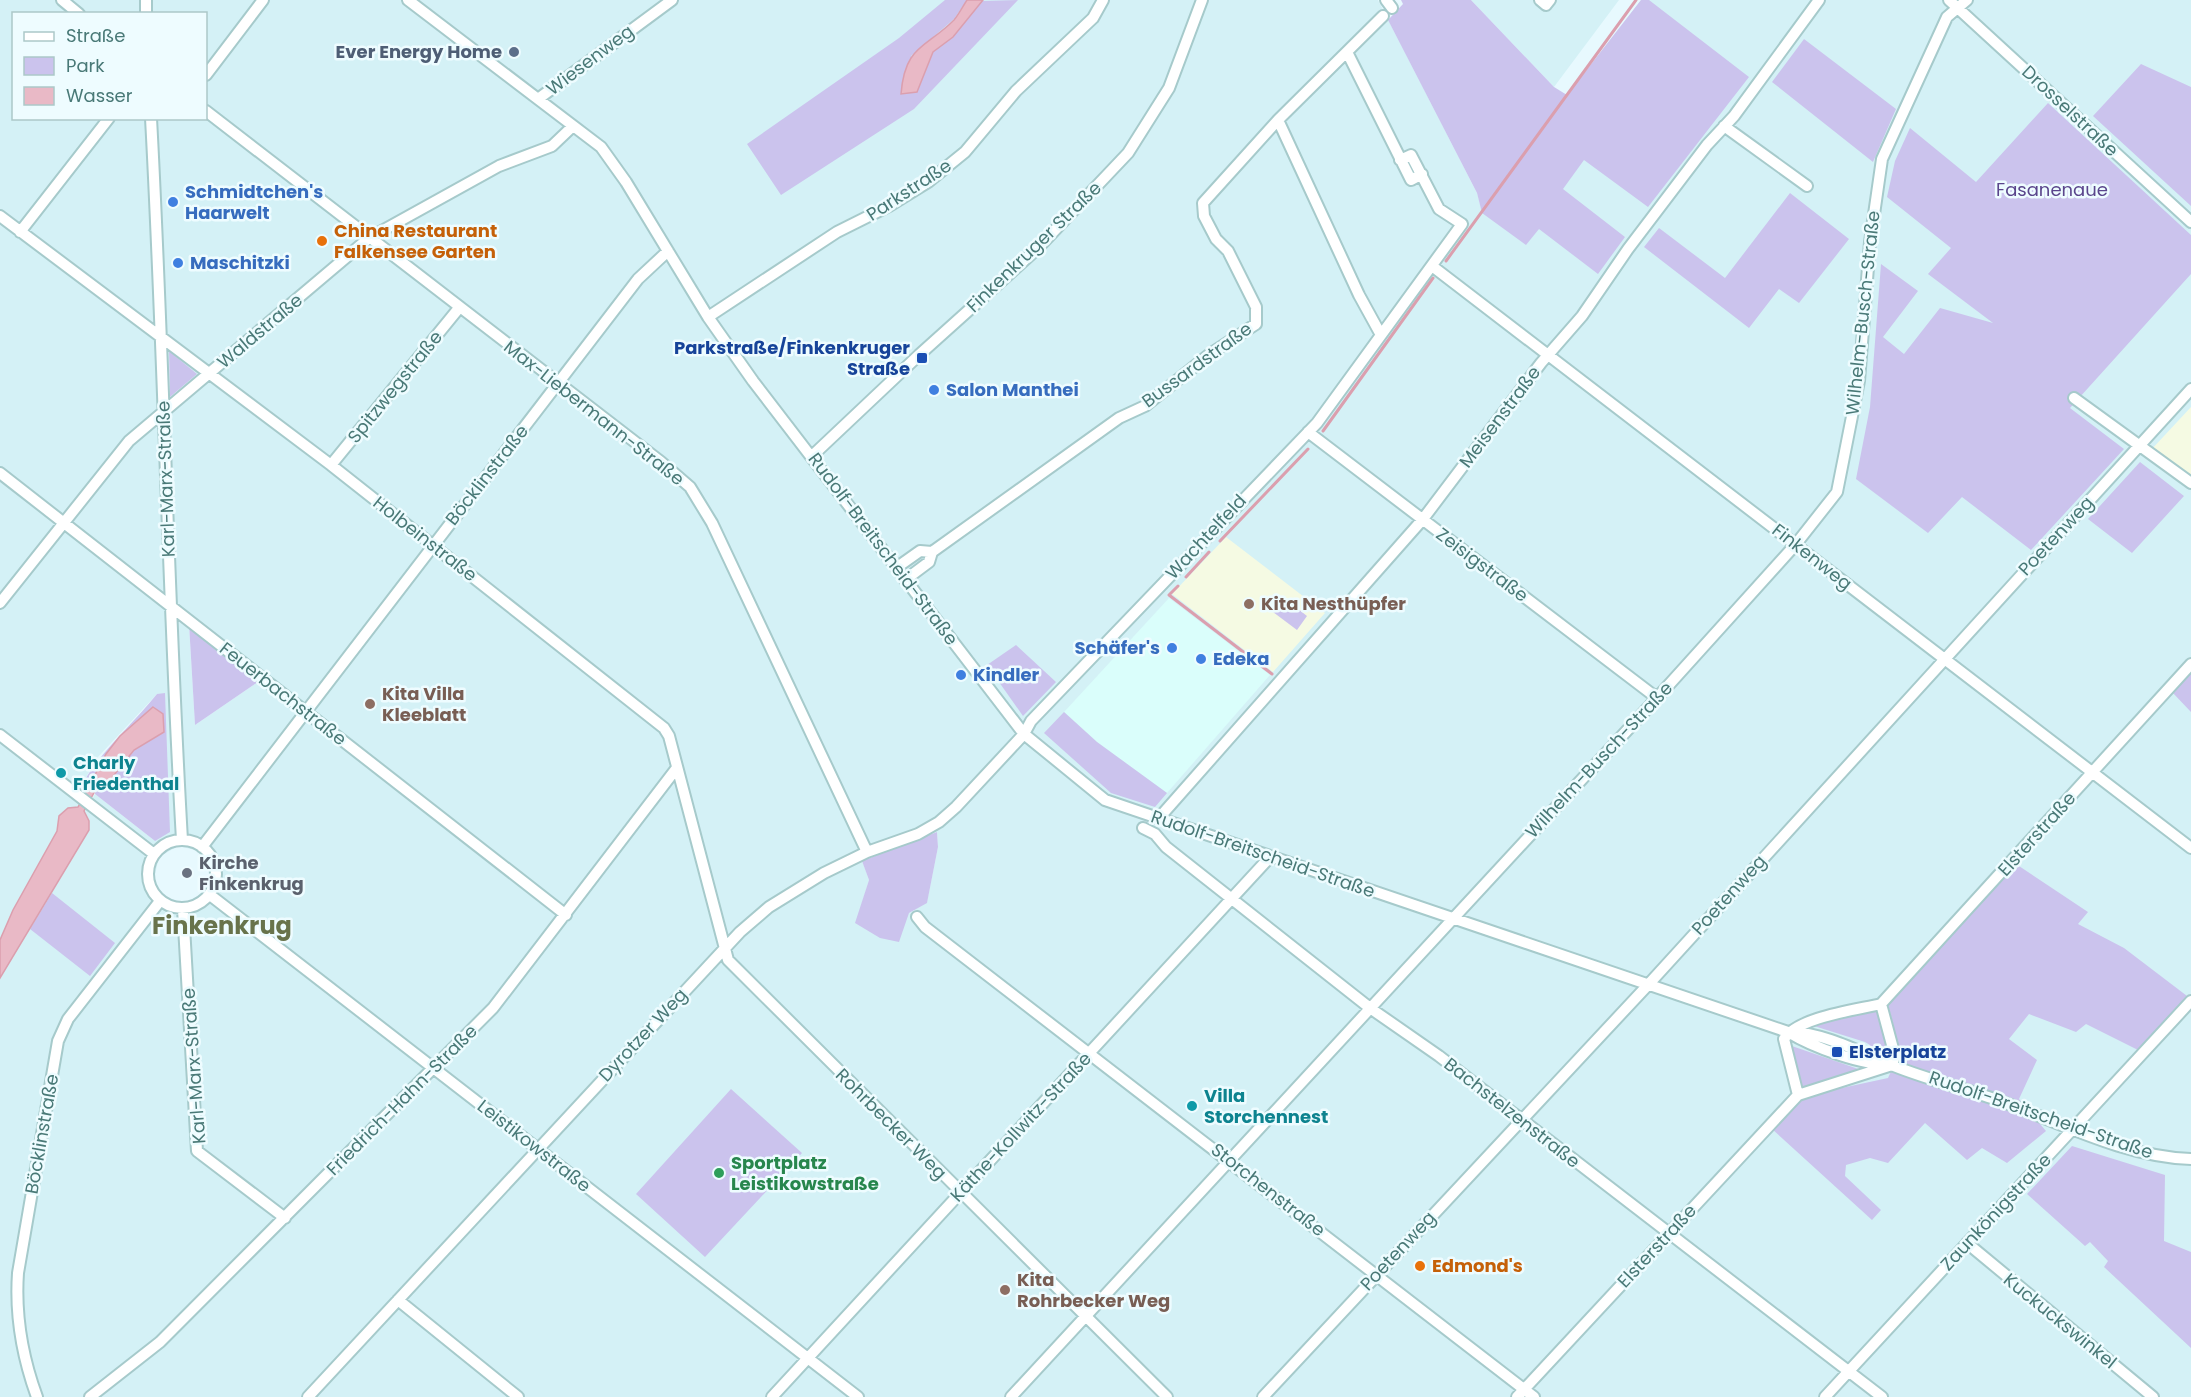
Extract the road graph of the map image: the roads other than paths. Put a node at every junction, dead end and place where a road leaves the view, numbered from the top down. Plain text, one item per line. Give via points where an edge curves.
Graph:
1 (62, 0) edge
2 (263, 0) edge
3 (408, 0) edge
4 (672, 0) edge
5 (1103, 0) edge
6 (1202, 0) edge
7 (1820, 0) edge
8 (1967, 0) edge
9 (1953, 3) edge
10 (1387, 8) edge
11 (77, 12) edge
12 (1347, 52) junction
13 (207, 74) edge
14 (538, 99) junction
15 (207, 112) edge
16 (107, 120) edge
17 (151, 120) edge
18 (1278, 120) junction
19 (573, 126) junction
20 (1724, 126) junction
21 (1807, 186) dead end
22 (0, 216) edge
23 (2191, 222) edge
24 (20, 232) junction
25 (369, 238) junction
26 (668, 251) junction
27 (1432, 266) junction
28 (459, 308) junction
29 (708, 317) junction
30 (1381, 335) junction
31 (163, 340) junction
32 (1550, 355) junction
33 (209, 375) junction
34 (559, 384) junction
35 (2191, 389) edge
36 (2074, 398) dead end
37 (164, 412) junction
38 (1308, 432) junction
39 (2139, 446) junction
40 (812, 456) junction
41 (331, 465) junction
42 (0, 473) edge
43 (2191, 483) edge
44 (1423, 519) junction
45 (63, 521) junction
46 (1796, 544) junction
47 (432, 545) junction
48 (932, 552) junction
49 (896, 568) junction
50 (905, 580) junction
51 (0, 603) edge
52 (170, 606) junction
53 (1944, 658) junction
54 (2191, 664) edge
55 (1657, 698) junction
56 (307, 712) junction
57 (1024, 734) junction
58 (0, 735) edge
59 (676, 769) junction
60 (2093, 772) junction
61 (1159, 818) junction
62 (1143, 828) dead end
63 (182, 840) junction
64 (202, 847) junction
65 (2191, 848) edge
66 (867, 852) junction
67 (154, 854) junction
68 (1270, 857) junction
69 (210, 895) junction
70 (1232, 898) junction
71 (160, 901) junction
72 (183, 909) junction
73 (566, 915) junction
74 (917, 917) dead end
75 (1454, 917) junction
76 (723, 949) junction
77 (1647, 986) junction
78 (2191, 1001) edge
79 (1881, 1004) junction
80 (1371, 1008) junction
81 (1788, 1032) junction
82 (1089, 1054) junction
83 (1892, 1065) junction
84 (433, 1068) junction
85 (1798, 1095) junction
86 (1520, 1120) junction
87 (2073, 1129) junction
88 (538, 1149) junction
89 (2191, 1159) edge
90 (1230, 1161) junction
91 (960, 1193) junction
92 (285, 1218) junction
93 (1669, 1233) junction
94 (1967, 1244) junction
95 (1377, 1274) junction
96 (398, 1300) junction
97 (1084, 1317) junction
98 (808, 1359) junction
99 (1849, 1371) junction
100 (1521, 1393) edge
101 (37, 1397) edge
102 (90, 1397) edge
103 (308, 1397) edge
104 (518, 1397) edge
105 (772, 1397) edge
106 (858, 1397) edge
107 (1011, 1397) edge
108 (1167, 1397) edge
109 (1263, 1397) edge
110 (1534, 1397) edge
111 (1825, 1397) edge
112 (1882, 1397) edge
113 (2153, 1397) edge

1 - 11 street
2 - 13 street
3 - 14 street, Rudolf-Breitscheid-Straße
4 - 14 street, Wiesenweg
5 - 29 street, Parkstraße via 1093,18 1016,91 965,152 928,182 837,232
6 - 40 street, Finkenkruger Straße via 1169,88 1128,153 1038,248
7 - 20 street, Meisenstraße
8 - 9 street
9 - 23 street, Drosselstraße
9 - 46 street, Wilhelm-Busch-Straße via 1882,159 1870,242 1859,381 1837,492
10 - 12 street, Bussardstraße
12 - 18 street, Bussardstraße
12 - 27 street, Wachtelfeld via 1400,160 1411,154 1439,209 1462,224
14 - 19 street, Rudolf-Breitscheid-Straße
15 - 25 street, Max-Liebermann-Straße
16 - 24 street
17 - 31 street, Karl-Marx-Straße
18 - 30 street
18 - 48 street, Bussardstraße via 1203,203 1204,216 1216,239 1228,251 1256,307 1256,324 1210,354 1145,406 1119,418
19 - 25 street, Waldstraße via 552,146 499,166
19 - 26 street, Rudolf-Breitscheid-Straße via 608,156
20 - 21 street
20 - 32 street, Meisenstraße
22 - 24 street, Holbeinstraße
24 - 31 street, Holbeinstraße
25 - 28 street, Max-Liebermann-Straße
25 - 33 street, Waldstraße
26 - 29 street, Rudolf-Breitscheid-Straße
26 - 34 street, Böcklinstraße via 638,279
27 - 30 street, Wachtelfeld
27 - 32 street, Finkenweg
28 - 34 street, Max-Liebermann-Straße
28 - 41 street, Spitzwegstraße
29 - 40 street, Rudolf-Breitscheid-Straße
30 - 38 street, Wachtelfeld
31 - 33 street, Holbeinstraße
31 - 37 street, Karl-Marx-Straße
32 - 44 street, Meisenstraße
32 - 46 street, Finkenweg
33 - 37 street, Waldstraße
33 - 41 street, Holbeinstraße
34 - 47 street, Böcklinstraße
34 - 66 street, Max-Liebermann-Straße via 661,462 690,487 702,504
35 - 39 street, Poetenweg
36 - 39 street
37 - 45 street, Waldstraße via 129,441
37 - 52 street, Karl-Marx-Straße
38 - 44 street, Zeisigstraße
38 - 57 street, Wachtelfeld via 1031,721
39 - 43 street
39 - 53 street, Poetenweg
40 - 49 street, Rudolf-Breitscheid-Straße
41 - 47 street, Holbeinstraße
42 - 45 street, Feuerbachstraße
44 - 55 street, Zeisigstraße
44 - 61 street, Meisenstraße
45 - 51 street, Waldstraße
45 - 52 street, Feuerbachstraße
46 - 53 street, Finkenweg
46 - 55 street, Wilhelm-Busch-Straße
47 - 56 street, Böcklinstraße
47 - 59 street, Holbeinstraße via 664,728
48 - 49 street, Bussardstraße via 920,551
48 - 50 street, Bussardstraße via 928,562
49 - 50 street, Rudolf-Breitscheid-Straße
50 - 57 street, Rudolf-Breitscheid-Straße
52 - 56 street, Feuerbachstraße
52 - 63 street, Karl-Marx-Straße
53 - 60 street, Finkenweg
53 - 77 street, Poetenweg
54 - 60 street, Elsterstraße
55 - 75 street, Wilhelm-Busch-Straße
56 - 64 street, Böcklinstraße
56 - 73 street, Feuerbachstraße
57 - 61 street, Rudolf-Breitscheid-Straße via 1105,800
57 - 66 street, Dyrotzer Weg via 939,822
58 - 67 street
59 - 73 street, Friedrich-Hahn-Straße
59 - 76 street, Holbeinstraße
60 - 65 street, Finkenweg
60 - 79 street, Elsterstraße
61 - 68 street, Rudolf-Breitscheid-Straße
62 - 70 street, Bachstelzenstraße
63 - 64 street
63 - 67 street
64 - 69 street via 216,869
66 - 76 street, Dyrotzer Weg via 769,907
67 - 71 street via 148,866 148,879
68 - 70 street, Käthe-Kollwitz-Straße
68 - 75 street, Rudolf-Breitscheid-Straße
69 - 72 street via 198,905
69 - 84 street, Leistikowstraße
70 - 80 street, Bachstelzenstraße
70 - 82 street, Käthe-Kollwitz-Straße
71 - 72 street
71 - 101 street, Böcklinstraße via 68,1019 58,1041 16,1299 27,1369
72 - 92 street, Karl-Marx-Straße via 197,1150
73 - 84 street, Friedrich-Hahn-Straße via 493,1008
74 - 82 street, Storchenstraße
75 - 77 street, Rudolf-Breitscheid-Straße
75 - 80 street, Wilhelm-Busch-Straße
76 - 88 street, Dyrotzer Weg
76 - 91 street, Rohrbecker Weg via 728,960
77 - 81 street, Rudolf-Breitscheid-Straße
77 - 86 street, Poetenweg
78 - 87 street, Zaunkönigstraße
79 - 81 street via 1800,1024
79 - 83 street via 1895,1056
80 - 86 street, Bachstelzenstraße
80 - 90 street, Wilhelm-Busch-Straße
81 - 83 street, Rudolf-Breitscheid-Straße via 1804,1033
81 - 85 street via 1784,1039
82 - 90 street, Storchenstraße
82 - 91 street, Käthe-Kollwitz-Straße
83 - 85 street
83 - 87 street, Rudolf-Breitscheid-Straße
84 - 88 street, Leistikowstraße
84 - 92 street, Friedrich-Hahn-Straße
85 - 93 street, Elsterstraße
86 - 93 street, Bachstelzenstraße
86 - 95 street, Poetenweg
87 - 89 street, Rudolf-Breitscheid-Straße via 2148,1153
87 - 94 street, Zaunkönigstraße
88 - 96 street, Dyrotzer Weg
88 - 98 street, Leistikowstraße
90 - 95 street, Storchenstraße
90 - 97 street, Wilhelm-Busch-Straße
91 - 97 street, Rohrbecker Weg
91 - 98 street, Käthe-Kollwitz-Straße
92 - 102 street, Friedrich-Hahn-Straße via 160,1342
93 - 99 street, Bachstelzenstraße
93 - 100 street, Elsterstraße
94 - 99 street, Zaunkönigstraße
94 - 113 street, Kuckuckswinkel
95 - 100 street, Storchenstraße
95 - 109 street, Poetenweg
96 - 103 street, Dyrotzer Weg
96 - 104 street
97 - 107 street, Wilhelm-Busch-Straße
97 - 108 street, Rohrbecker Weg
98 - 105 street, Käthe-Kollwitz-Straße
98 - 106 street, Leistikowstraße
99 - 111 street, Zaunkönigstraße
99 - 112 street, Bachstelzenstraße
100 - 110 street, Storchenstraße

